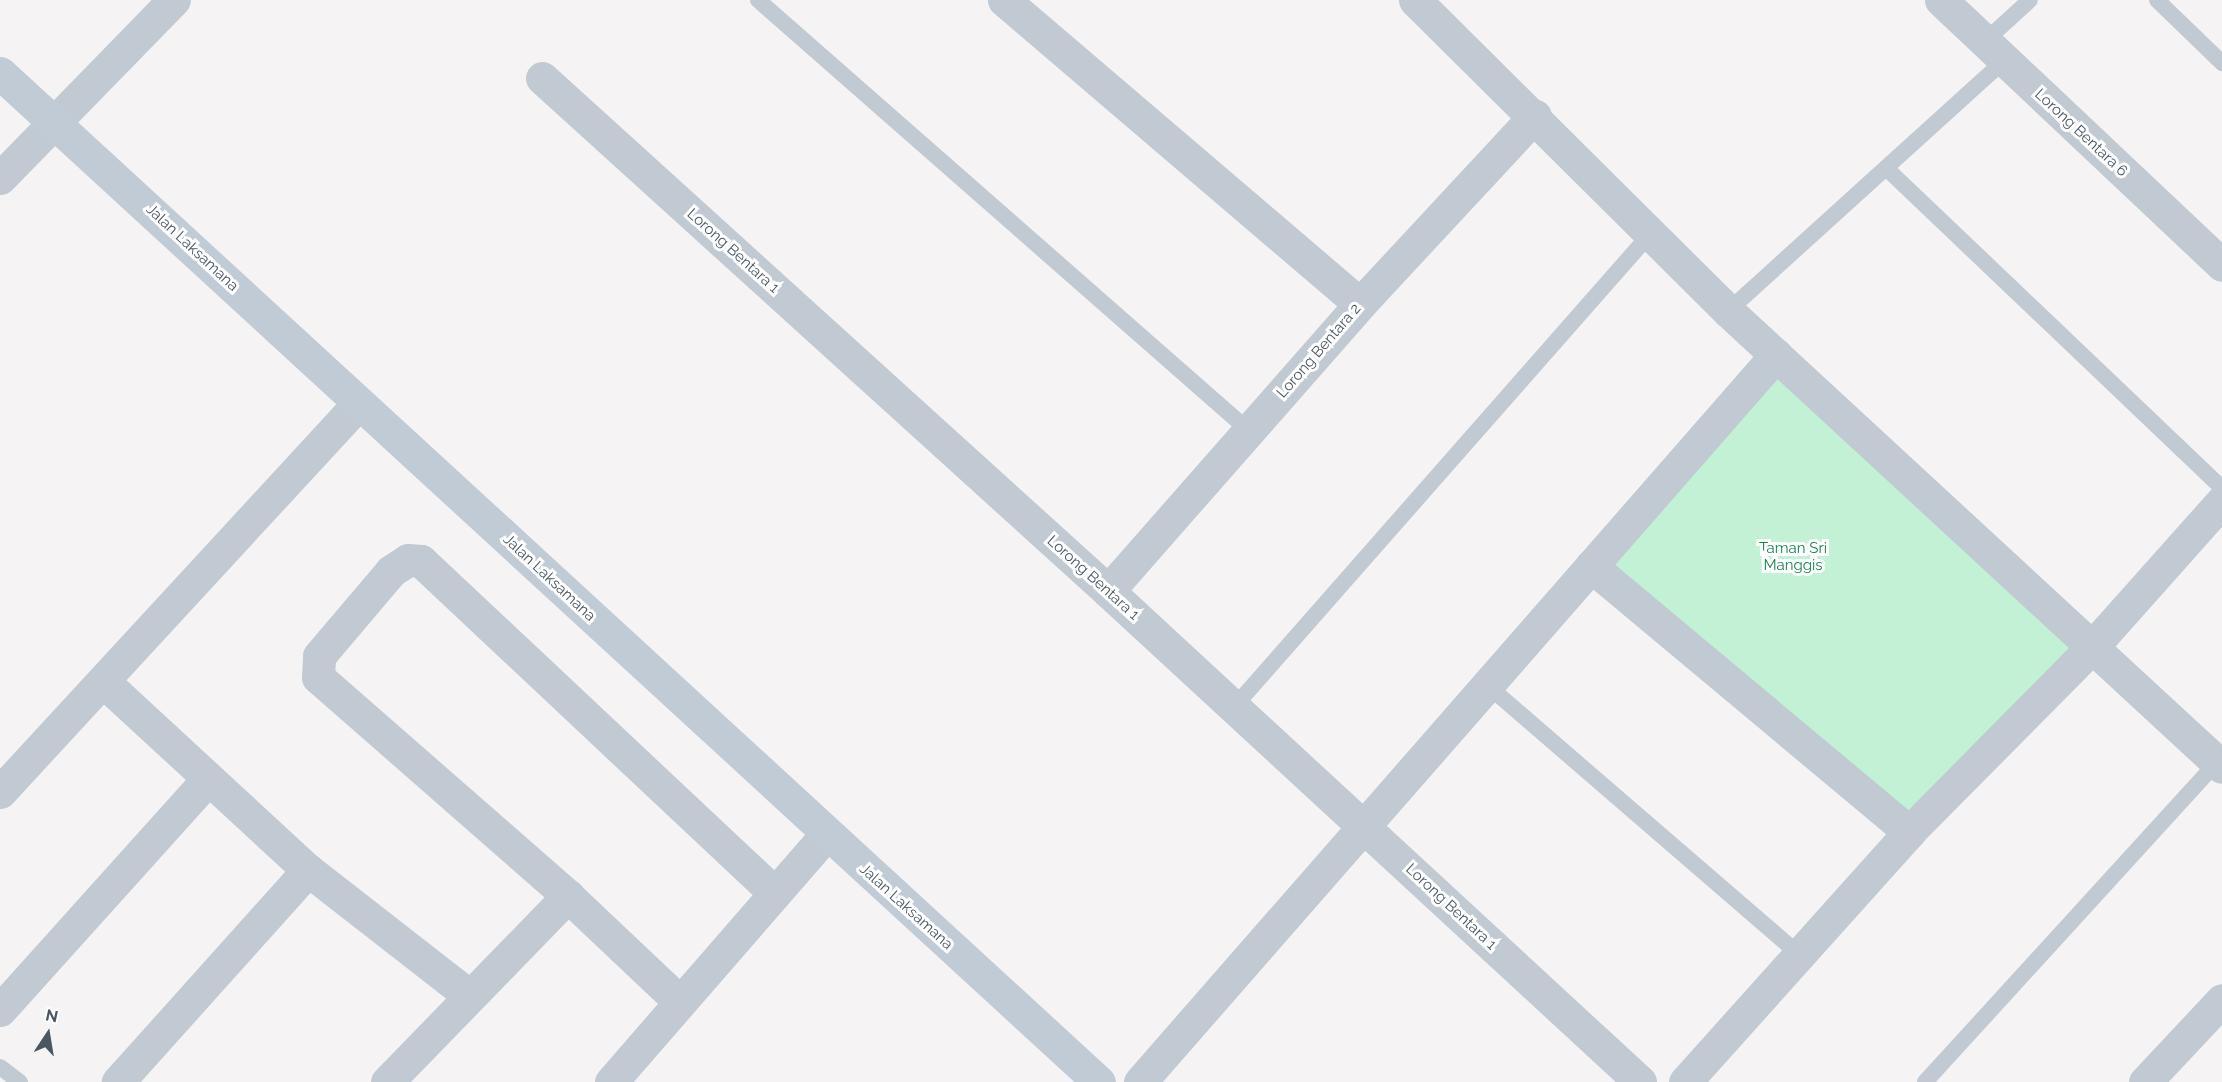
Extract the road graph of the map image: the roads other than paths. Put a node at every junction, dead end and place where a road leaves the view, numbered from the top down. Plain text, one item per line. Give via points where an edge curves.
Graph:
1 (174, 0) edge
2 (758, 0) edge
3 (1004, 0) edge
4 (1415, 0) edge
5 (1941, 0) edge
6 (2030, 0) edge
7 (2157, 0) edge
8 (1994, 52) junction
9 (2222, 63) edge
10 (0, 73) edge
11 (542, 78) dead end
12 (1535, 116) junction
13 (55, 122) junction
14 (1886, 168) junction
15 (0, 178) edge
16 (1651, 233) junction
17 (2222, 265) edge
18 (1360, 304) junction
19 (1728, 311) junction
20 (1776, 355) junction
21 (359, 403) junction
22 (1248, 430) junction
23 (2222, 488) edge
24 (2222, 501) edge
25 (1591, 566) junction
26 (1108, 591) junction
27 (2093, 646) junction
28 (104, 682) junction
29 (1486, 685) junction
30 (1234, 707) junction
31 (2219, 764) edge
32 (208, 779) junction
33 (0, 792) edge
34 (1363, 826) junction
35 (1909, 832) junction
36 (826, 835) junction
37 (308, 870) junction
38 (775, 892) junction
39 (568, 896) junction
40 (1799, 954) junction
41 (470, 996) junction
42 (2222, 1000) edge
43 (680, 1002) junction
44 (0, 1010) edge
45 (0, 1067) edge
46 (20, 1082) edge
47 (118, 1082) edge
48 (387, 1082) edge
49 (611, 1082) edge
50 (1099, 1082) edge
51 (1140, 1082) edge
52 (1640, 1082) edge
53 (1684, 1082) edge
54 (1925, 1082) edge
55 (2145, 1082) edge

1 - 13 street
2 - 22 lane
3 - 18 street
4 - 12 street
5 - 8 street, Lorong Bentara 6
6 - 8 lane
7 - 9 lane
8 - 14 lane
8 - 17 street, Lorong Bentara 6
10 - 13 street, Jalan Laksamana
11 - 26 street, Lorong Bentara 1
12 - 16 street
12 - 18 street, Lorong Bentara 2
13 - 15 street
13 - 21 street, Jalan Laksamana
14 - 19 lane
14 - 23 lane
16 - 19 street
16 - 30 lane
18 - 22 street, Lorong Bentara 2
19 - 20 street
20 - 25 street
20 - 27 street
21 - 28 street
21 - 36 street, Jalan Laksamana
22 - 26 street, Lorong Bentara 2
24 - 27 street
25 - 29 street
25 - 35 street
26 - 30 street, Lorong Bentara 1
27 - 31 street
27 - 35 street
28 - 32 street
28 - 33 street
29 - 34 street
29 - 40 lane
30 - 34 street, Lorong Bentara 1
31 - 54 lane
32 - 37 street
32 - 44 street
34 - 51 street
34 - 52 street, Lorong Bentara 1
35 - 40 street
36 - 38 street
36 - 50 street, Jalan Laksamana
37 - 41 street
37 - 47 street
38 - 39 street via 421,561 408,560 391,571 319,656 318,676
38 - 43 street
39 - 41 street
39 - 43 street
40 - 53 street
41 - 48 street
42 - 55 street
43 - 49 street
45 - 46 lane

